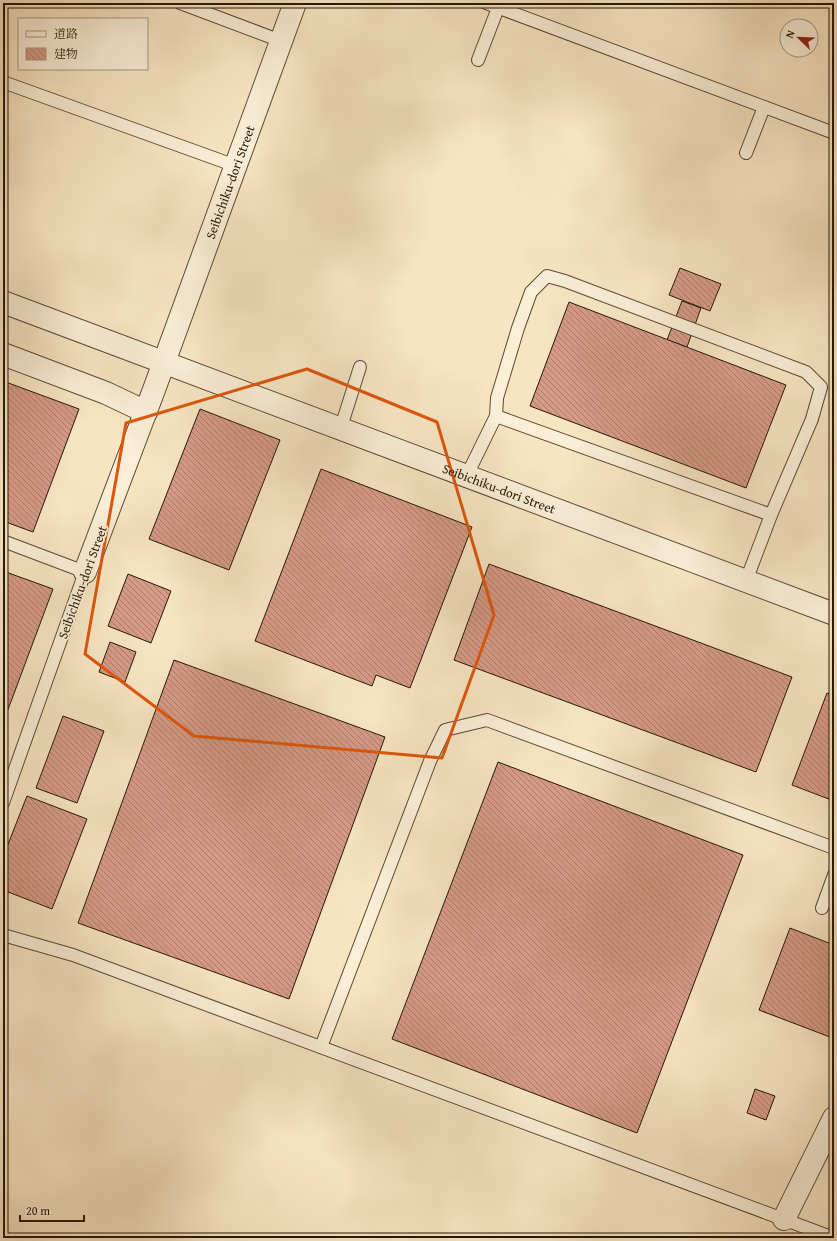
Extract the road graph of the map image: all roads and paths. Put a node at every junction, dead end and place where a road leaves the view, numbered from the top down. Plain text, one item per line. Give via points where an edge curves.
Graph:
1 (180, 3) edge
2 (295, 3) edge
3 (486, 3) edge
4 (498, 8) junction
5 (281, 41) junction
6 (478, 60) dead end
7 (3, 82) edge
8 (764, 107) junction
9 (834, 133) edge
10 (746, 153) dead end
11 (236, 166) junction
12 (3, 302) edge
13 (3, 354) edge
14 (164, 361) junction
15 (360, 367) dead end
16 (146, 412) junction
17 (496, 416) junction
18 (341, 427) junction
19 (466, 477) junction
20 (771, 515) junction
21 (3, 541) edge
22 (85, 572) junction
23 (746, 581) junction
24 (834, 614) edge
25 (3, 803) edge
26 (834, 848) edge
27 (834, 875) edge
28 (822, 908) dead end
29 (3, 935) edge
30 (321, 1047) junction
31 (834, 1118) edge
32 (784, 1219) junction
33 (834, 1238) edge

1 - 5 lane
2 - 5 street, Seibichiku-dori Street
3 - 4 lane
4 - 6 lane
4 - 8 lane
5 - 11 street, Seibichiku-dori Street
7 - 11 lane
8 - 9 lane
8 - 10 lane
11 - 14 street, Seibichiku-dori Street
12 - 14 street
13 - 16 street via 106,393
14 - 16 street, Seibichiku-dori Street
14 - 18 street, Seibichiku-dori Street
15 - 18 lane
16 - 22 street, Seibichiku-dori Street
17 - 19 lane
17 - 20 lane
17 - 20 lane via 499,390 531,292 547,276 565,280 806,372 821,387 812,419
18 - 19 street, Seibichiku-dori Street
19 - 23 street, Seibichiku-dori Street
20 - 23 lane
21 - 22 lane
22 - 25 lane, Seibichiku-dori Street
23 - 24 street, Seibichiku-dori Street
26 - 30 lane via 487,720 445,730 430,761
27 - 28 lane
29 - 30 lane via 73,955
30 - 32 lane
31 - 32 street
32 - 33 lane

